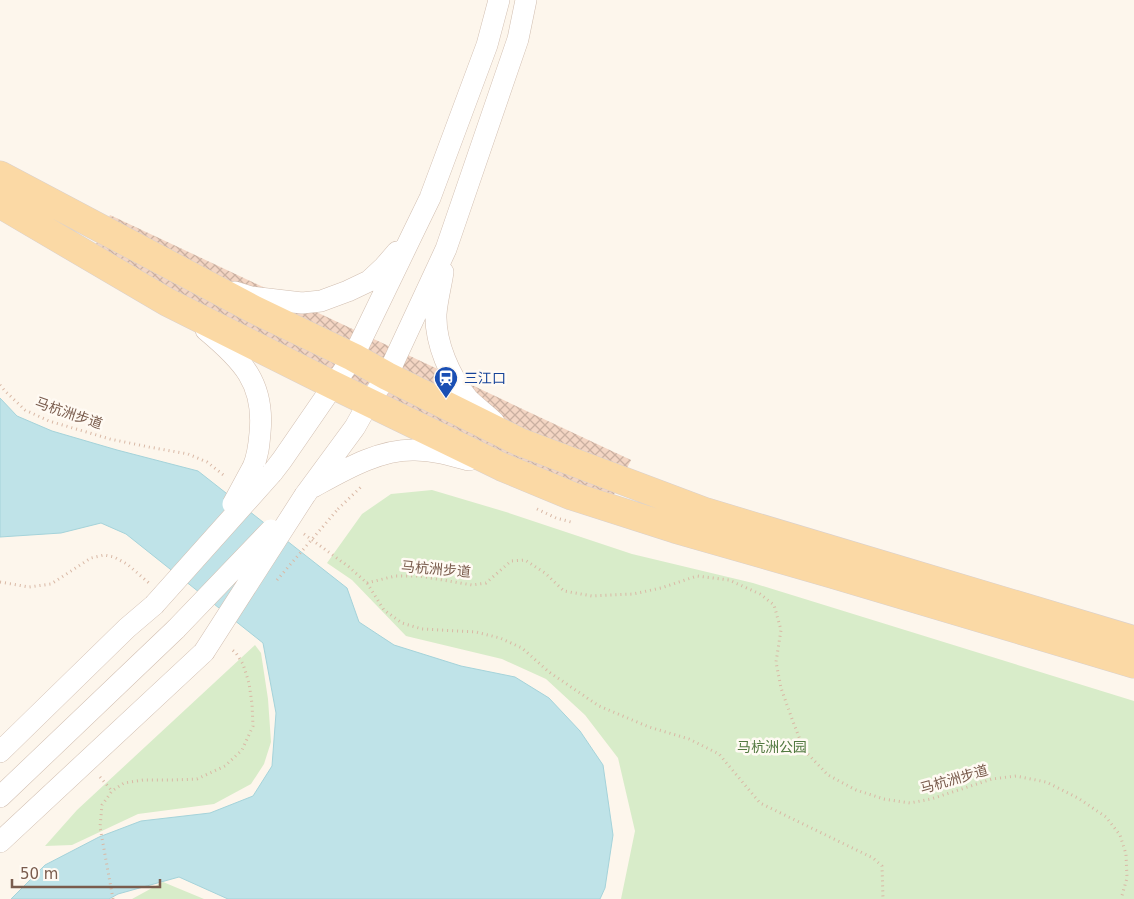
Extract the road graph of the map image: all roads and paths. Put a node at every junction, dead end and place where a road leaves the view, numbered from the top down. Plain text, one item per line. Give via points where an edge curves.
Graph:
1 (499, 0) edge
2 (526, 0) edge
3 (0, 175) edge
4 (0, 204) edge
5 (412, 235) junction
6 (446, 249) junction
7 (198, 280) junction
8 (167, 302) junction
9 (352, 357) junction
10 (387, 376) junction
11 (0, 385) edge
12 (333, 385) junction
13 (369, 402) junction
14 (520, 442) junction
15 (505, 468) junction
16 (263, 470) junction
17 (231, 480) dead end
18 (307, 492) junction
19 (301, 532) dead end
20 (367, 583) junction
21 (1134, 640) edge
22 (1134, 664) edge
23 (0, 752) edge
24 (97, 774) dead end
25 (112, 792) dead end
26 (0, 797) edge
27 (100, 828) dead end
28 (0, 842) edge
29 (113, 899) edge
30 (883, 899) edge
31 (1121, 899) edge

1 - 5 street via 487,45 430,198
2 - 6 street via 518,39
3 - 7 main road
4 - 8 main road
5 - 7 street via 369,281 322,301 302,303 251,297
5 - 9 street
6 - 10 street
6 - 14 street via 436,315 446,362 470,400
7 - 9 main road
8 - 12 main road
8 - 16 street via 204,327 242,364 254,385 261,410 257,456
9 - 10 main road
9 - 12 street
10 - 13 street
10 - 14 main road
11 - 17 path, 马杭洲步道 via 26,410 49,421 110,439 188,454 207,462
12 - 13 main road
12 - 16 street via 282,460
13 - 15 main road
13 - 18 street via 355,427
14 - 21 main road via 706,512
15 - 18 street via 438,452 390,452 366,460
15 - 22 main road via 572,496 675,529
16 - 23 street, bridge via 216,535 154,606 127,628
18 - 26 street, bridge via 176,628
18 - 28 street, bridge via 204,652
19 - 20 path
20 - 30 path via 384,610 402,623 422,629 476,632 500,638 522,648 549,672 599,706 649,727 689,739 719,754 760,803 873,858 882,866
20 - 31 path, 马杭洲步道 via 394,576 419,576 486,583 511,561 525,560 564,590 592,596 633,594 698,576 729,580 760,594 774,605 780,630 776,662 781,688 804,750 828,775 856,790 910,803 992,779 1016,776 1046,782 1106,817 1120,835 1126,854 1127,878
24 - 25 path
27 - 29 path

